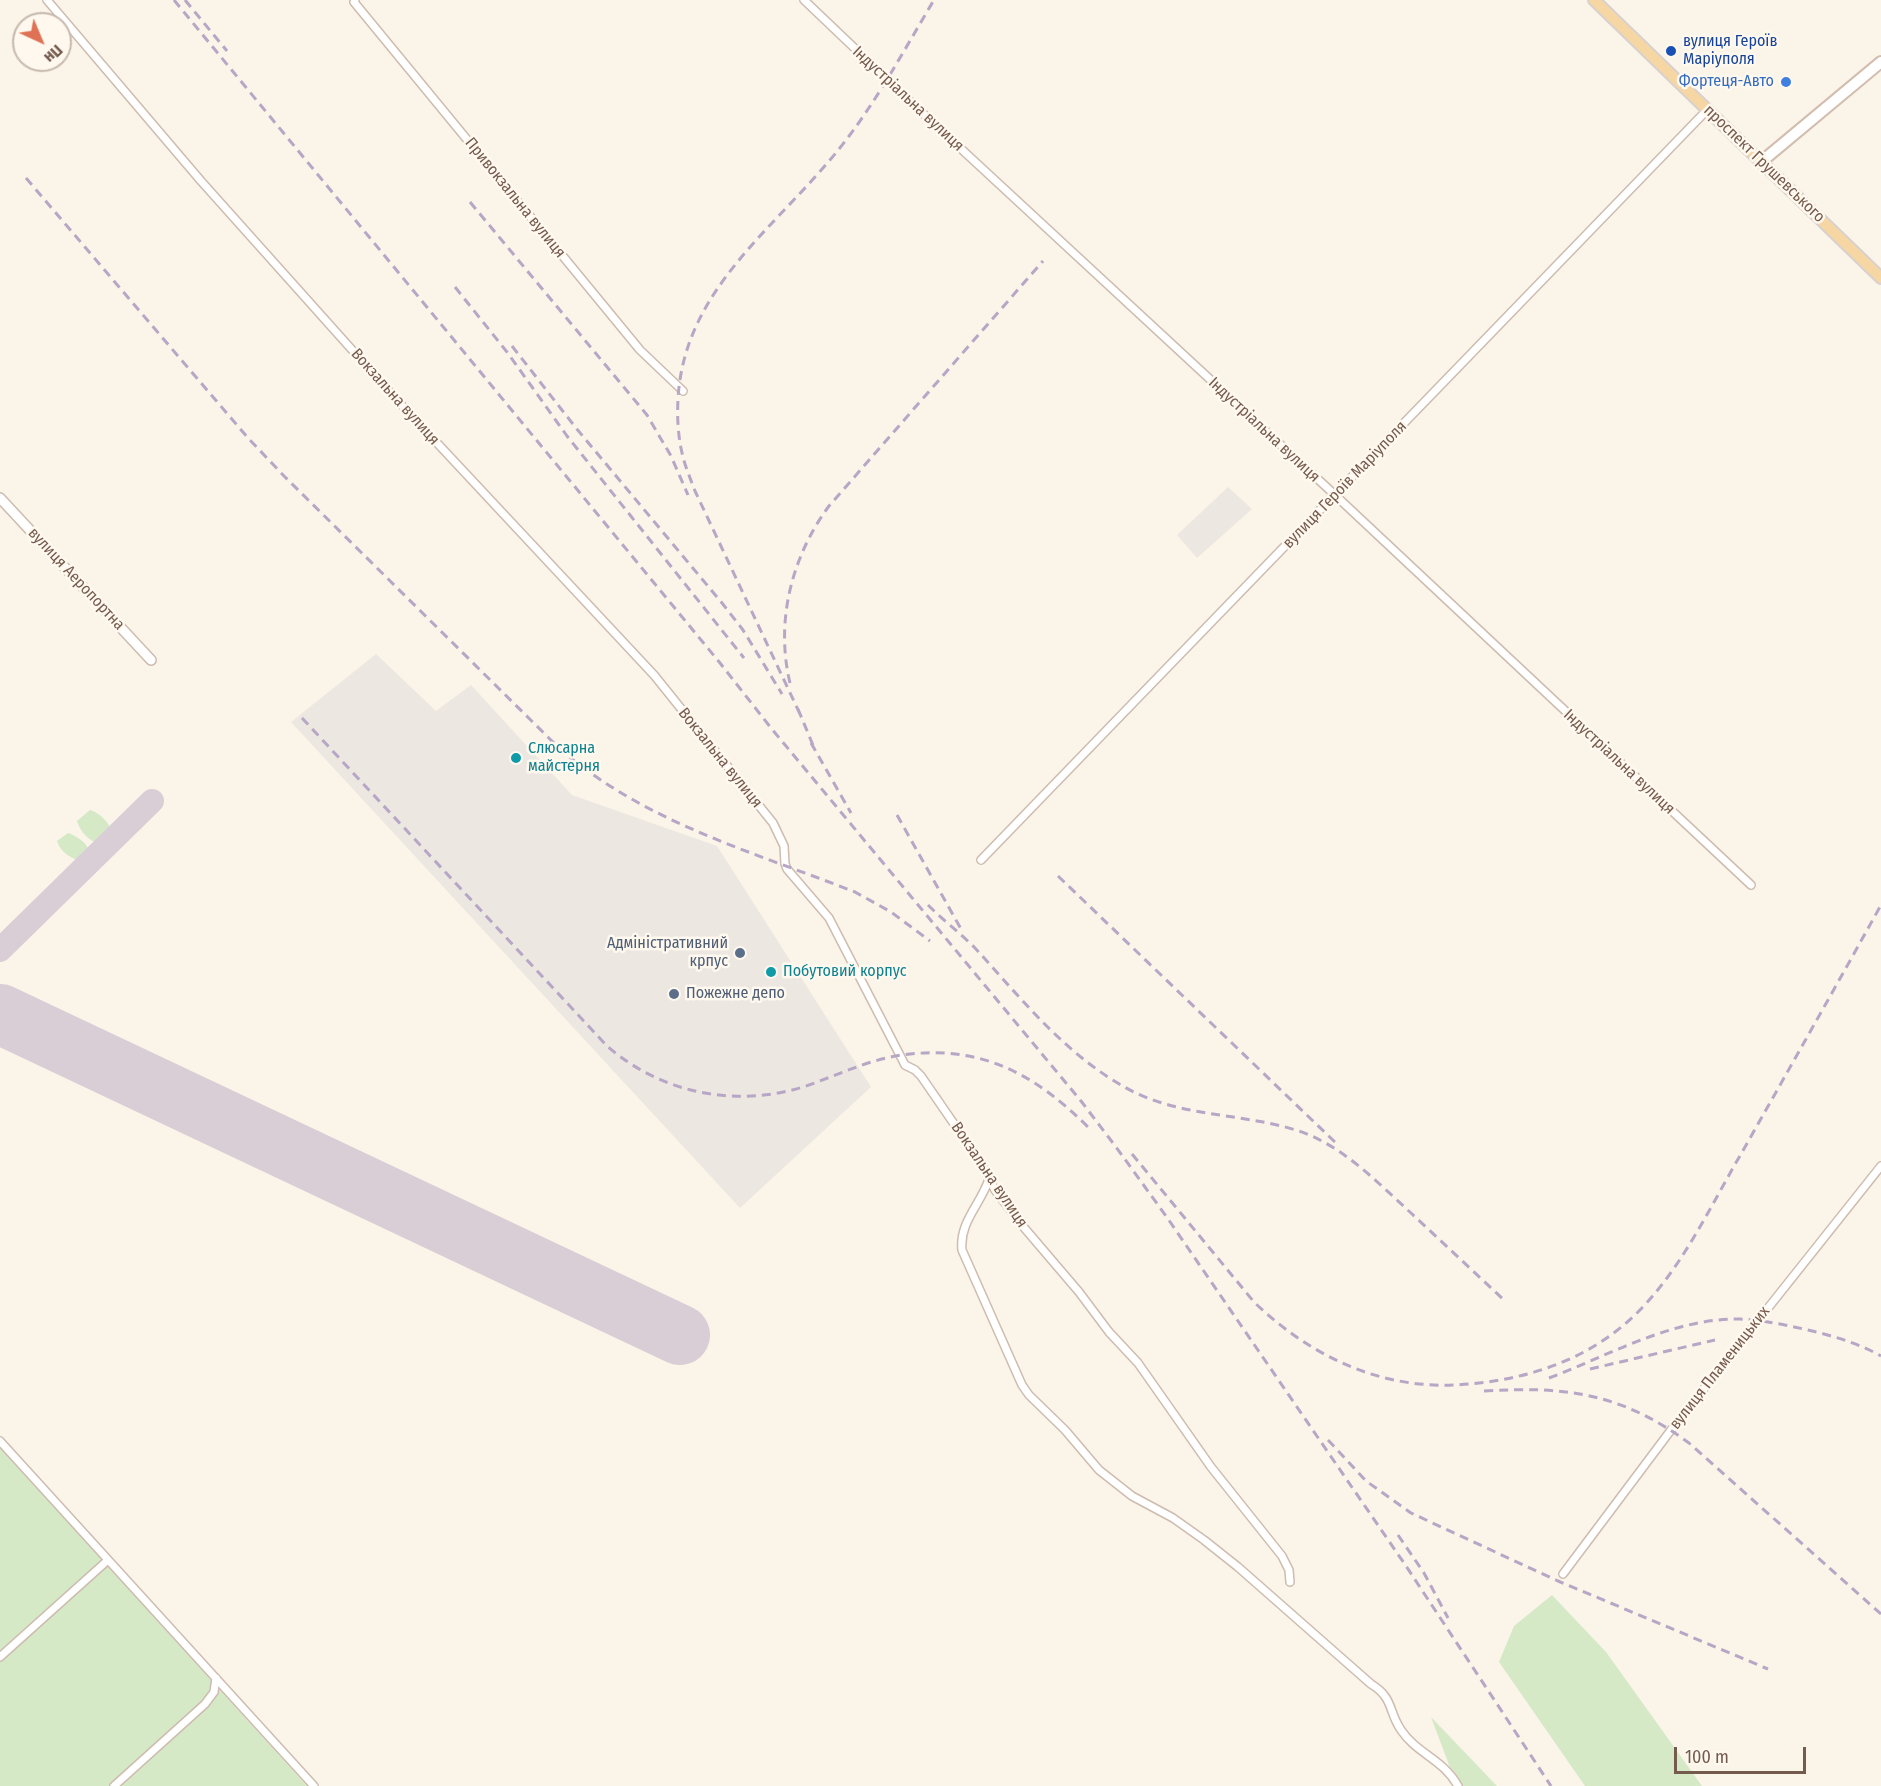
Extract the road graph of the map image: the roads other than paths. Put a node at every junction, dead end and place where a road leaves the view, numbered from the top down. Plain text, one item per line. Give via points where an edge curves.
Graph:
1 (47, 0) edge
2 (355, 0) edge
3 (804, 0) edge
4 (1594, 0) edge
5 (1881, 62) edge
6 (1708, 109) junction
7 (1761, 162) junction
8 (1881, 278) edge
9 (683, 391) dead end
10 (1335, 495) junction
11 (0, 498) edge
12 (151, 660) dead end
13 (981, 860) dead end
14 (1751, 885) dead end
15 (1881, 1166) edge
16 (989, 1179) junction
17 (0, 1441) edge
18 (108, 1560) junction
19 (1563, 1574) dead end
20 (1290, 1582) dead end
21 (0, 1657) edge
22 (216, 1678) junction
23 (114, 1786) edge
24 (314, 1786) edge
25 (1458, 1786) edge

1 - 16 street, Вокзальна вулиця via 201,181 396,399 654,675 773,823 784,846 787,870 829,918 905,1065 915,1070 929,1087
2 - 9 street, Привокзальна вулиця via 640,350
3 - 10 street, Індустріальна вулиця
4 - 6 main road, проспект Грушевського
5 - 7 main road
6 - 7 main road, проспект Грушевського
6 - 10 street, вулиця Героїв Маріуполя
7 - 8 main road, проспект Грушевського
10 - 13 street, вулиця Героїв Маріуполя
10 - 14 street, Індустріальна вулиця
11 - 12 street, вулиця Аеропортна
15 - 19 street, вулиця Пламеницьких via 1678,1421
16 - 20 street, Вокзальна вулиця via 1020,1224 1144,1370 1206,1461 1282,1556
16 - 25 street via 963,1230 962,1250 1029,1395 1099,1470 1132,1496 1204,1540 1384,1693 1401,1730 1443,1765
17 - 18 street
18 - 21 street
18 - 22 street
22 - 23 street via 214,1692 205,1704
22 - 24 street

